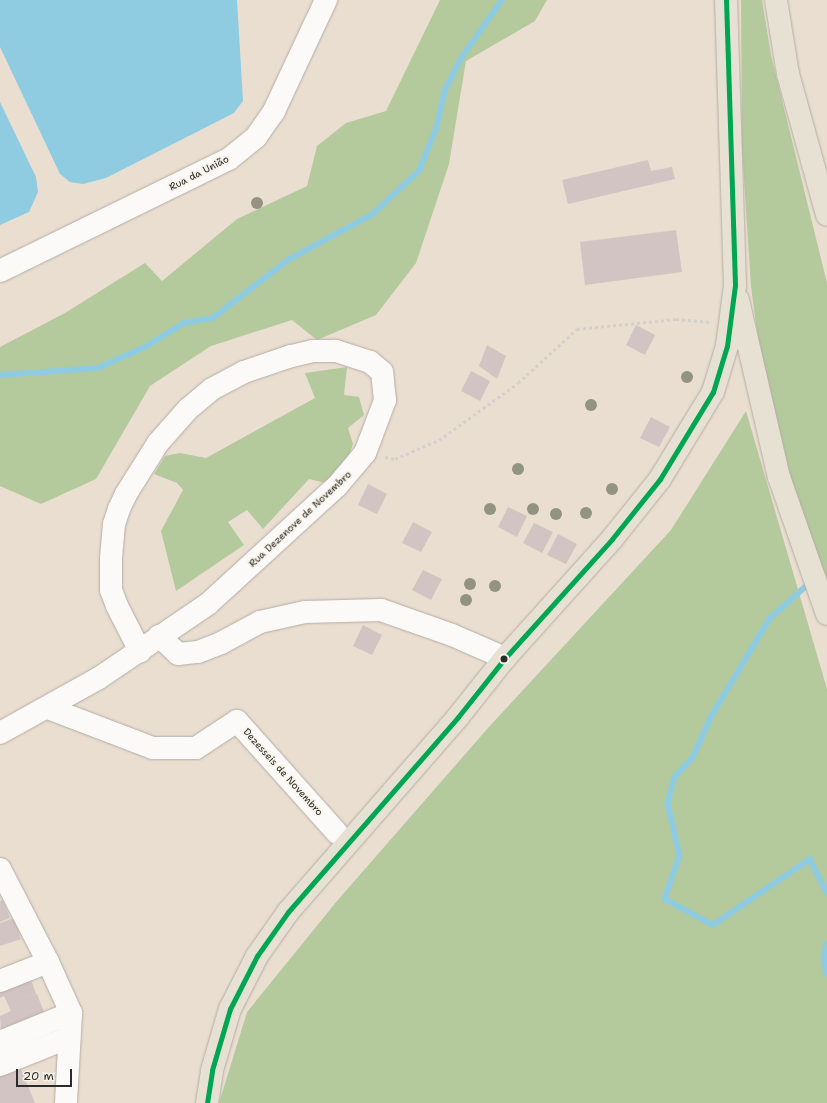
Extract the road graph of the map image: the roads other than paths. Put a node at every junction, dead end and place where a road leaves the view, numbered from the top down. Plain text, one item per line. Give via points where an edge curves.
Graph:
1 (326, 0) edge
2 (726, 0) edge
3 (776, 0) edge
4 (827, 215) edge
5 (0, 271) edge
6 (735, 285) junction
7 (827, 614) edge
8 (159, 636) junction
9 (140, 651) junction
10 (505, 658) junction
11 (48, 708) junction
12 (0, 733) edge
13 (337, 833) dead end
14 (0, 869) edge
15 (6, 890) edge
16 (48, 962) junction
17 (0, 981) edge
18 (71, 1013) junction
19 (70, 1038) junction
20 (0, 1042) edge
21 (0, 1065) edge
22 (66, 1103) edge
23 (207, 1103) edge

1 - 5 street, Rua da União via 274,111 256,137 216,166
2 - 6 highway
3 - 4 highway via 788,74
6 - 7 highway via 779,477
6 - 10 highway via 727,346 713,392 660,479 612,539
8 - 9 street, Rua Dezenove de Novembro
8 - 9 street, Rua Dezenove de Novembro via 208,604 343,481 365,453 385,400 382,372 351,354 336,351 313,351 291,356 244,372 212,389 188,409 158,442 126,494 114,524 111,590
8 - 10 street via 178,654 193,653 221,643 260,622 305,612 381,610 452,635
9 - 11 street, Rua Dezenove de Novembro
10 - 23 highway via 458,717 288,912 257,956 230,1010 212,1070
11 - 12 street, Rua Dezenove de Novembro
11 - 13 street, Dezesseis de Novembro via 153,748 196,748 237,721
14 - 15 street
15 - 16 street
16 - 17 street
16 - 18 street
18 - 19 street
18 - 20 street
19 - 21 street
19 - 22 street

